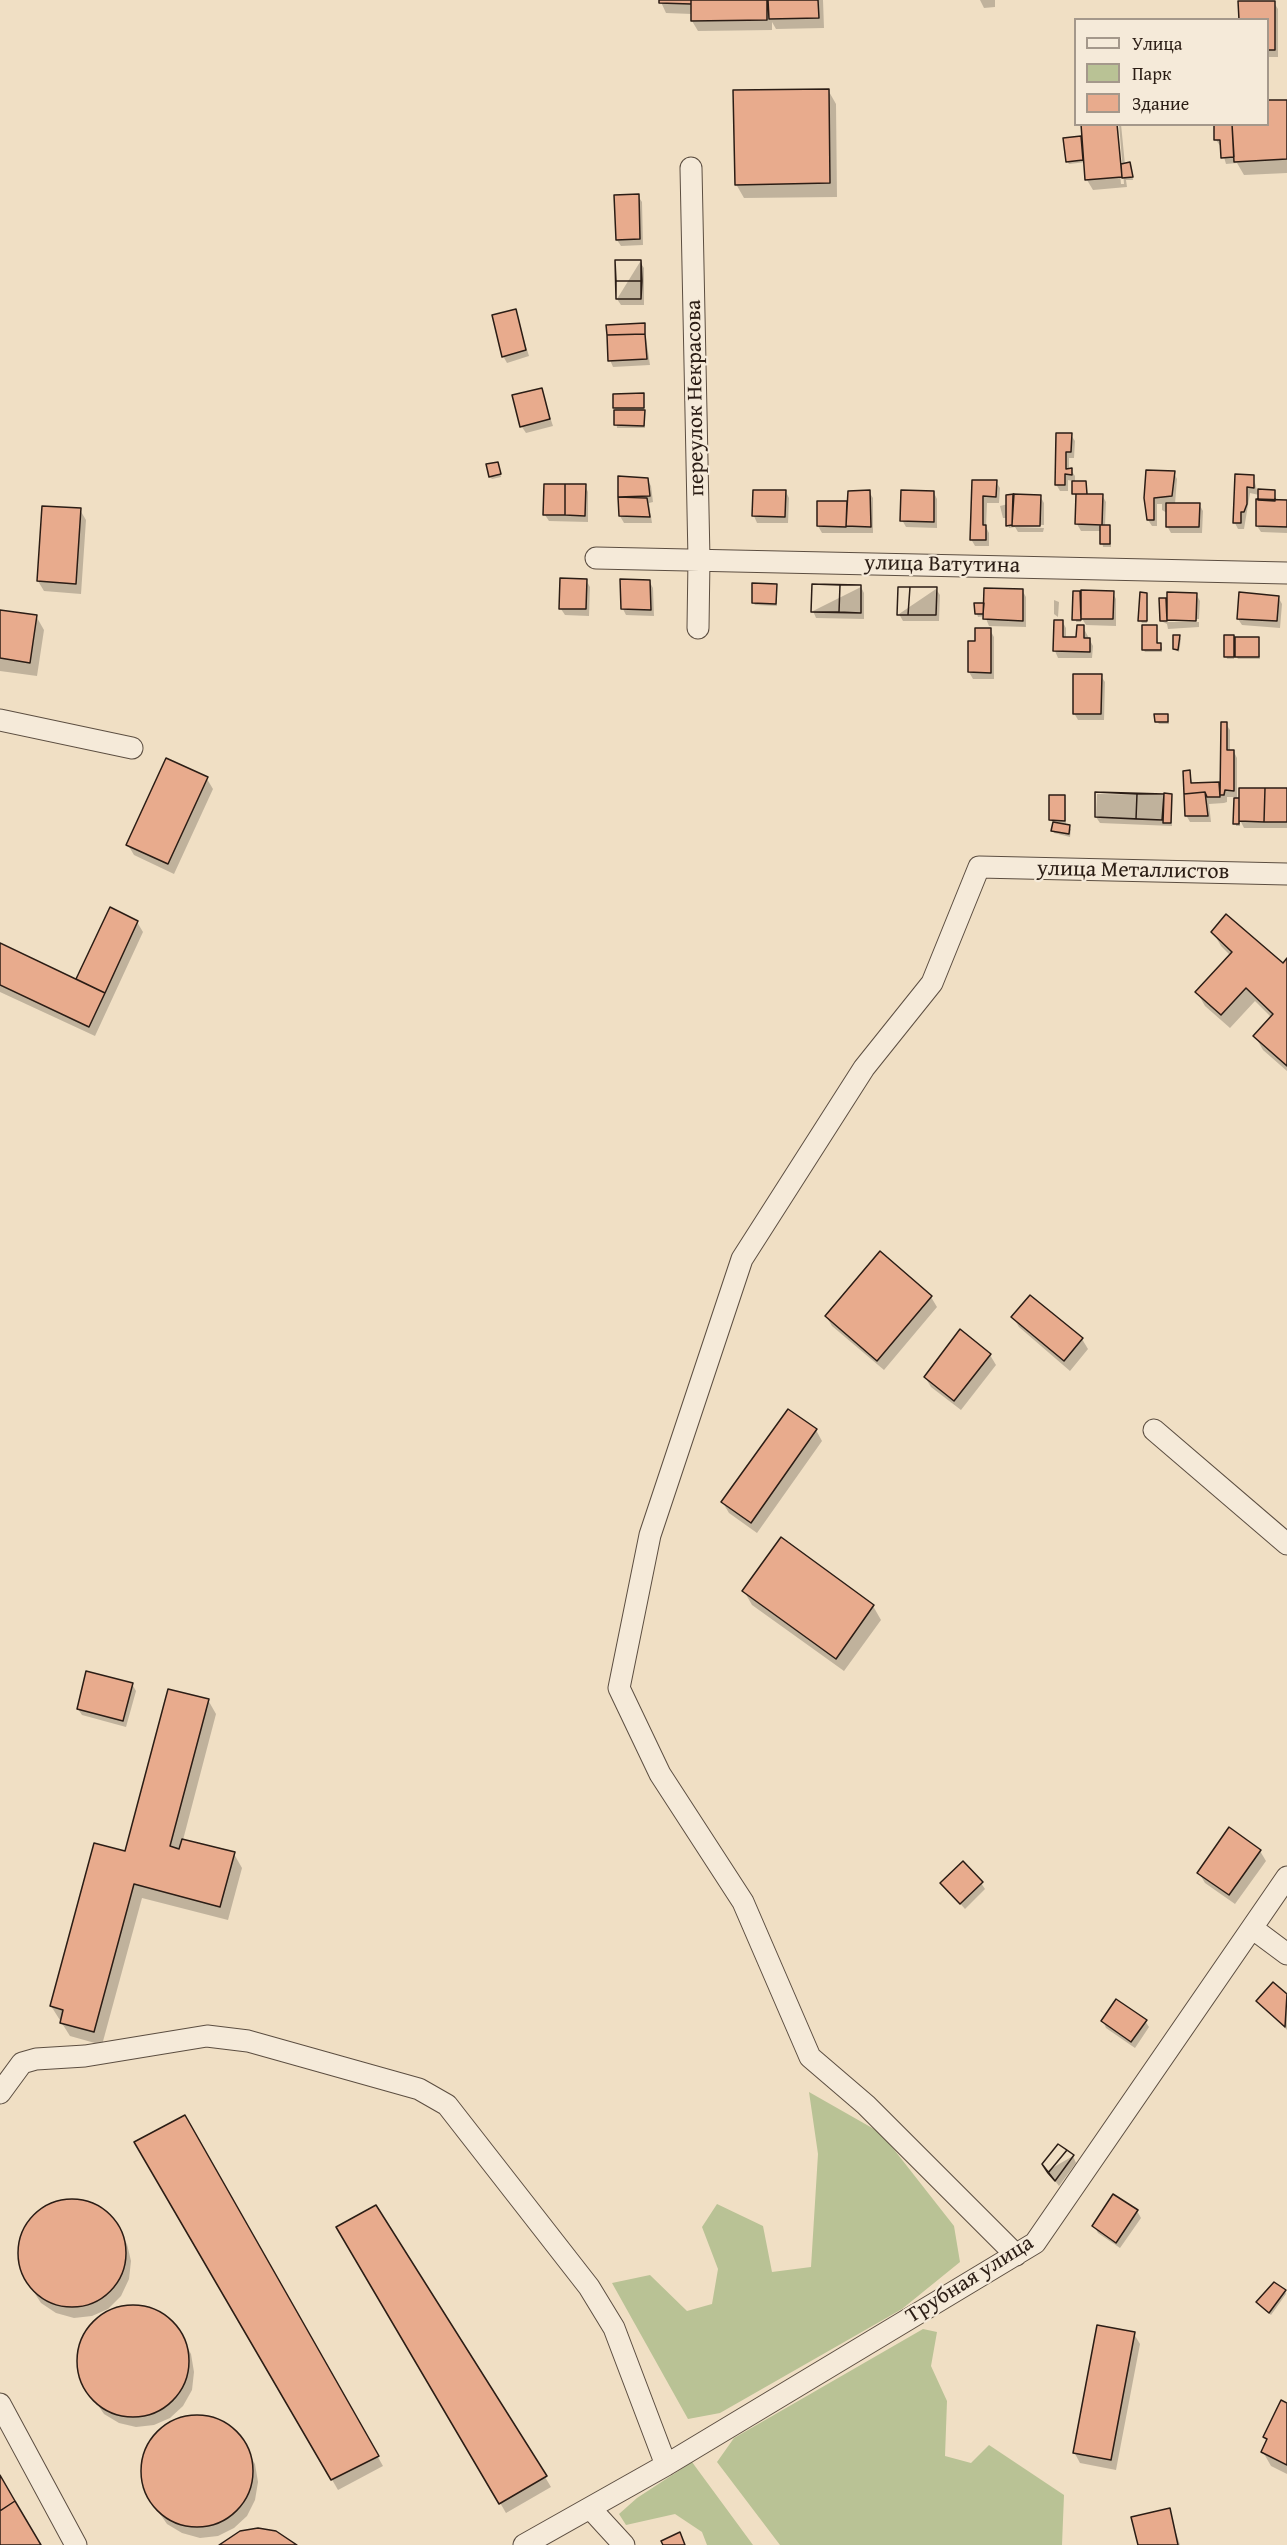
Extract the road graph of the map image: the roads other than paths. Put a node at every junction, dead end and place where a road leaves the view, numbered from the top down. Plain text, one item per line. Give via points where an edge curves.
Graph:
1 (691, 168) dead end
2 (596, 558) dead end
3 (699, 559) junction
4 (1287, 573) edge
5 (698, 628) dead end
6 (0, 720) edge
7 (132, 748) dead end
8 (1287, 874) edge
9 (1154, 1430) dead end
10 (1287, 1544) edge
11 (1287, 1877) edge
12 (1252, 1929) junction
13 (1287, 1954) edge
14 (0, 2093) edge
15 (1016, 2254) junction
16 (3, 2415) edge
17 (666, 2465) junction
18 (590, 2508) junction
19 (76, 2545) edge
20 (524, 2545) edge
21 (624, 2545) edge

1 - 3 street, переулок Некрасова
2 - 3 street, улица Ватутина
3 - 4 street, улица Ватутина
3 - 5 street, переулок Некрасова
6 - 7 street
8 - 15 street, улица Металлистов via 979,867 932,983 864,1068 742,1259 650,1535 619,1688 660,1774 743,1902 810,2057 866,2105
9 - 10 street
11 - 12 street, Трубная улица
12 - 13 street
12 - 15 street, Трубная улица via 1035,2243
14 - 17 street via 22,2063 36,2059 207,2036 248,2042 434,2096 447,2105 589,2287 614,2328
15 - 17 street, Трубная улица
16 - 19 street
17 - 18 street, Трубная улица
18 - 20 street, Трубная улица
18 - 21 street

